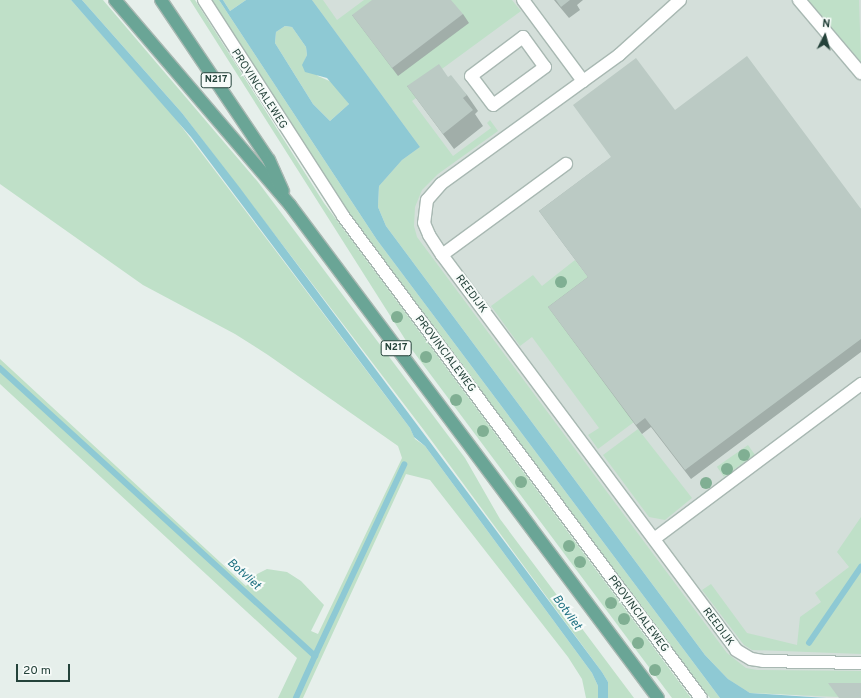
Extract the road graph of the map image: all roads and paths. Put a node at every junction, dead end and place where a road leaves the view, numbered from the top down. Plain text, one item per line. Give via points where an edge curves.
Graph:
1 (115, 0) edge
2 (161, 0) edge
3 (204, 0) edge
4 (523, 0) edge
5 (680, 0) edge
6 (799, 0) edge
7 (541, 24) junction
8 (523, 37) junction
9 (861, 73) edge
10 (583, 81) junction
11 (566, 164) dead end
12 (290, 204) junction
13 (442, 255) junction
14 (861, 384) edge
15 (654, 539) junction
16 (861, 663) edge
17 (658, 698) edge
18 (700, 698) edge

1 - 12 main road, N217
2 - 12 main road, N217 via 269,160
3 - 18 street, PROVINCIALEWEG via 343,216
4 - 7 street
5 - 10 street, REEDIJK via 635,41
6 - 9 street
7 - 8 street
7 - 10 street
8 - 8 street via 471,76 492,105 545,67
10 - 13 street, REEDIJK via 441,184 430,195 424,211 424,223
11 - 13 street
12 - 17 main road, N217
13 - 15 street, REEDIJK
14 - 15 street
15 - 16 street, REEDIJK via 723,634 745,657 763,662

